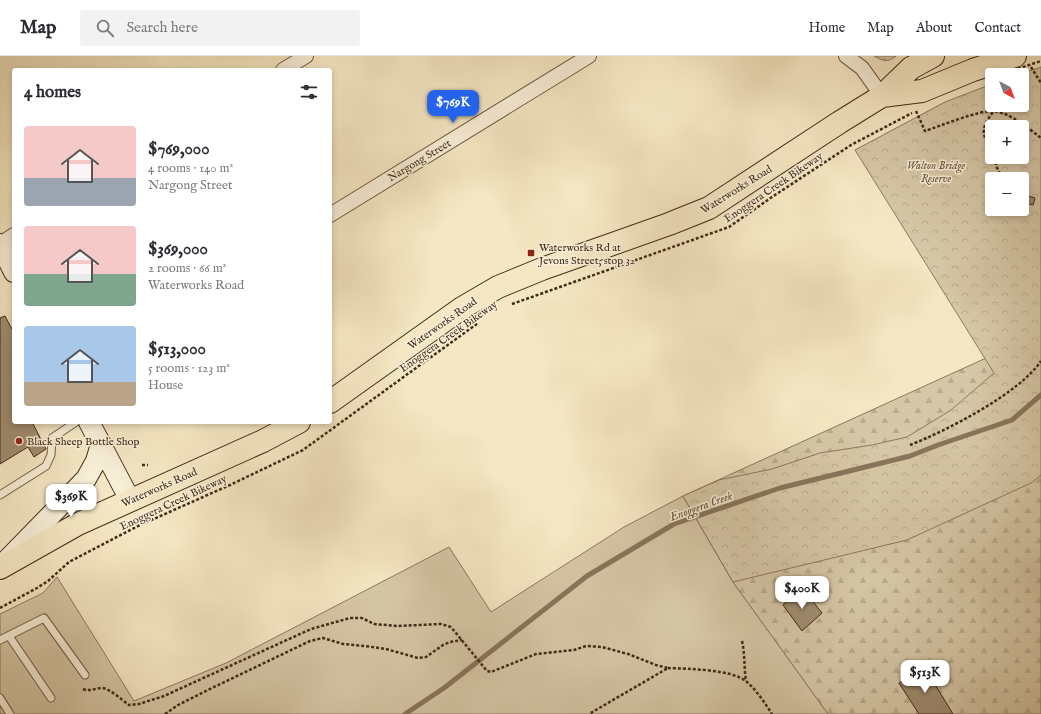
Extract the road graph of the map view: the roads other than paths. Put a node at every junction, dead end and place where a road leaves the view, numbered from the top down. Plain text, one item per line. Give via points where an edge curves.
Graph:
1 (306, 56) edge
2 (589, 56) edge
3 (846, 56) edge
4 (933, 56) edge
5 (1021, 59) edge
6 (286, 68) edge
7 (998, 68) edge
8 (985, 72) edge
9 (882, 96) junction
10 (332, 214) edge
11 (12, 236) edge
12 (0, 244) edge
13 (12, 268) edge
14 (332, 401) edge
15 (73, 424) edge
16 (90, 424) edge
17 (295, 424) edge
18 (101, 444) junction
19 (0, 495) edge
20 (130, 500) junction
21 (0, 568) edge
22 (9, 636) junction
23 (0, 640) edge
24 (85, 676) dead end
25 (0, 698) edge
26 (51, 698) dead end
27 (10, 714) edge

1 - 6 street
2 - 10 street, Nargong Street
3 - 9 street via 862,68
4 - 9 main road, Waterworks Road via 911,68
5 - 7 main road, Waterworks Road
8 - 9 main road, Waterworks Road via 922,91
9 - 14 main road, Waterworks Road via 709,208 498,286 462,308
11 - 12 street
12 - 13 main road
15 - 19 lane via 52,438 51,455 46,466
16 - 18 main road
17 - 20 main road, Waterworks Road
18 - 20 main road
18 - 21 main road via 96,461 86,479
20 - 21 main road, Waterworks Road via 68,529
22 - 23 lane
22 - 24 lane via 44,618
22 - 26 lane
25 - 27 lane

